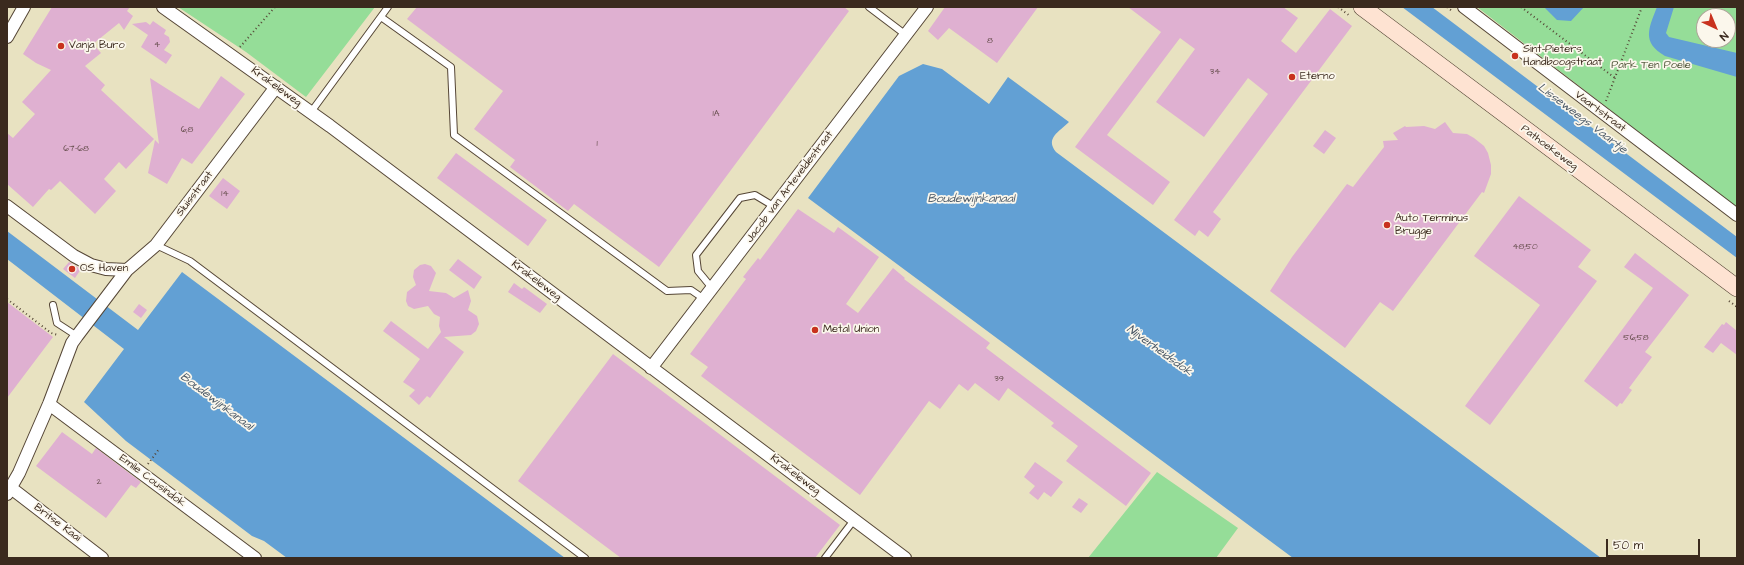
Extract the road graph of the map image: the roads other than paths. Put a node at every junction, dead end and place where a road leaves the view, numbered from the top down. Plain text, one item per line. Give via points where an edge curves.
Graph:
1 (24, 7) edge
2 (164, 7) edge
3 (388, 7) edge
4 (870, 7) edge
5 (928, 7) edge
6 (1362, 7) edge
7 (1464, 7) edge
8 (381, 17) junction
9 (906, 35) junction
10 (7, 37) edge
11 (276, 87) junction
12 (311, 112) junction
13 (7, 206) edge
14 (775, 207) junction
15 (1737, 215) edge
16 (156, 245) junction
17 (127, 270) junction
18 (712, 288) junction
19 (1737, 288) edge
20 (704, 299) junction
21 (53, 305) dead end
22 (77, 336) junction
23 (651, 368) junction
24 (49, 404) junction
25 (9, 491) edge
26 (854, 520) junction
27 (102, 558) edge
28 (255, 558) edge
29 (585, 558) edge
30 (825, 558) edge
31 (905, 558) edge

1 - 10 street
2 - 11 street, Krakeleweg
3 - 8 lane
4 - 9 lane
5 - 9 street, Jacob van Arteveldestraat
6 - 19 main road, Pathoekeweg
7 - 15 street, Vaartstraat
8 - 12 lane
8 - 20 lane via 451,67 454,135 667,291 691,290
9 - 14 street, Jacob van Arteveldestraat
11 - 12 street, Krakeleweg
11 - 16 street, Sluisstraat
12 - 23 street, Krakeleweg
13 - 17 street via 74,256 106,269
14 - 18 street, Jacob van Arteveldestraat
14 - 18 lane via 755,195 740,198 696,255 698,271
16 - 17 street, Sluisstraat
16 - 29 lane via 190,261
17 - 22 street, Sluisstraat
18 - 20 street, Jacob van Arteveldestraat
20 - 23 street, Jacob van Arteveldestraat
21 - 22 lane via 57,323
22 - 24 street
23 - 26 street, Krakeleweg
24 - 25 street
24 - 28 street, Emile Cousindok
25 - 27 street, Britse Kaai
26 - 30 lane
26 - 31 street, Krakeleweg

